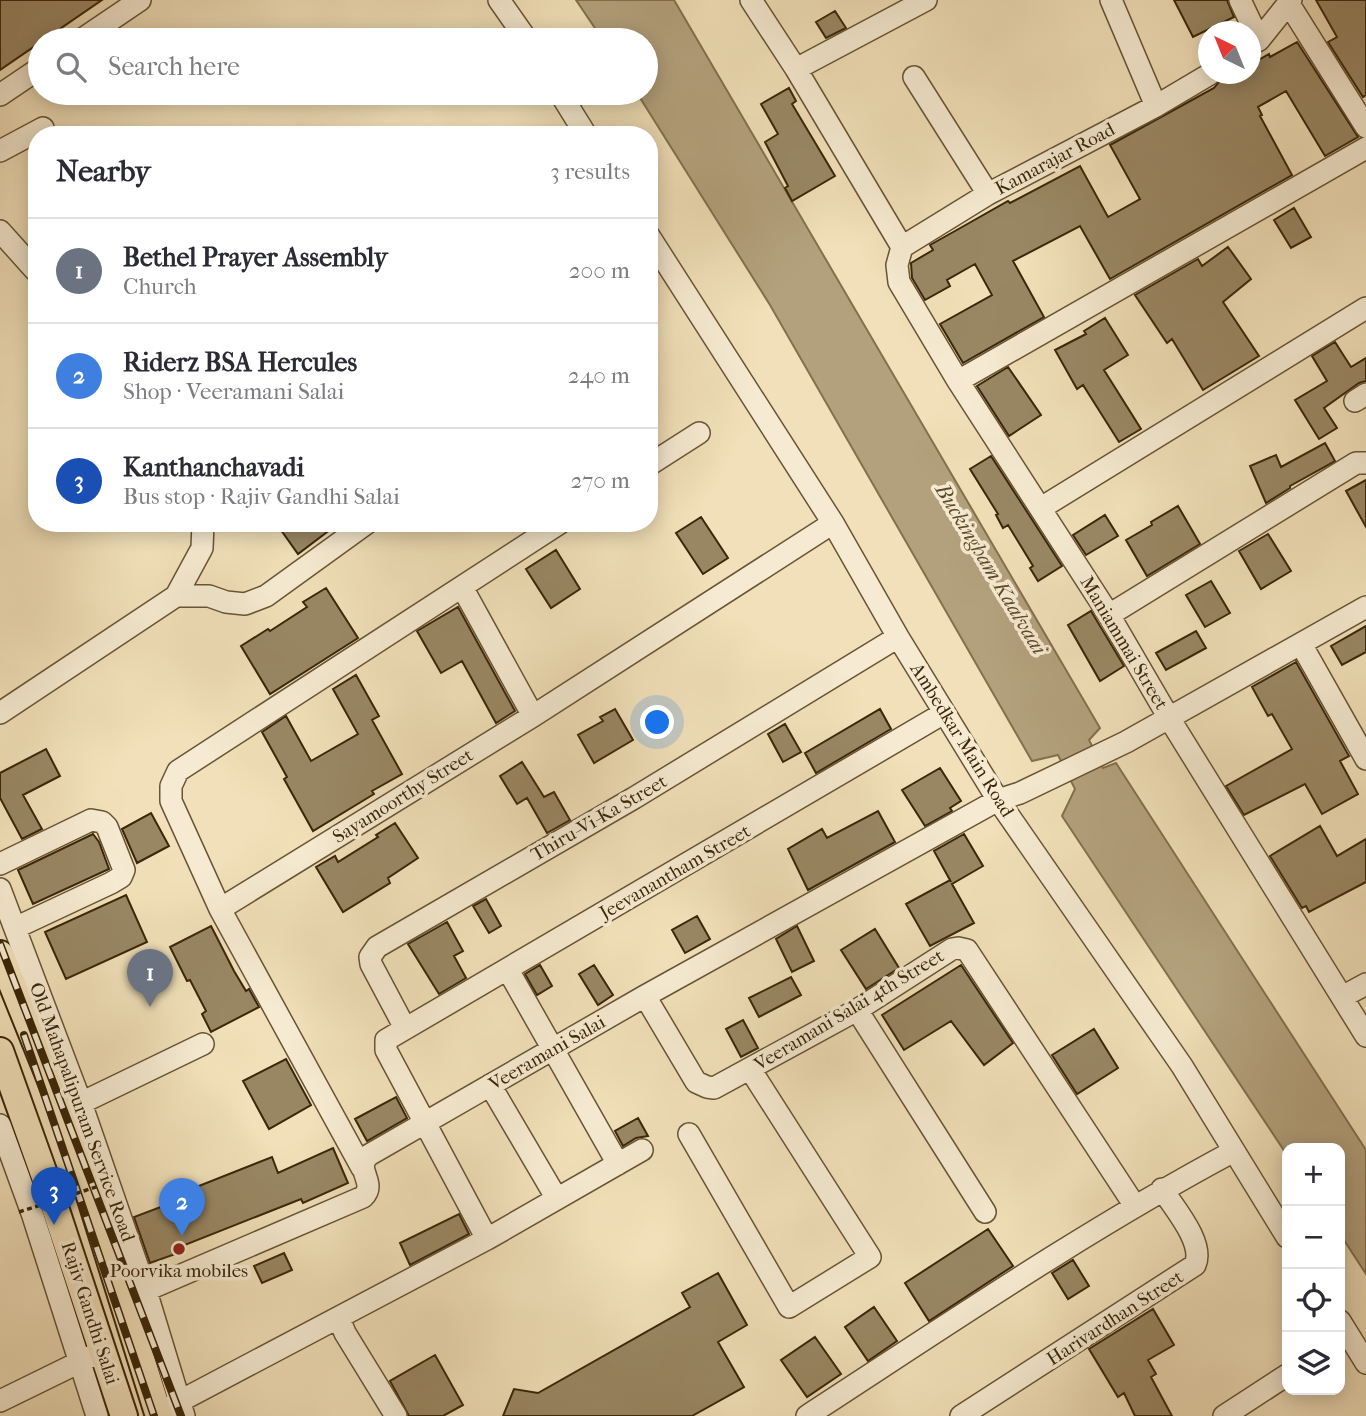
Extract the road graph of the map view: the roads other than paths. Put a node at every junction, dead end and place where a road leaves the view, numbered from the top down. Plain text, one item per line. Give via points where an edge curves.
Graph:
1 (139, 0) edge
2 (499, 0) edge
3 (926, 0) edge
4 (1111, 0) edge
5 (1240, 0) edge
6 (756, 2) edge
7 (1290, 2) edge
8 (1248, 21) edge
9 (98, 28) edge
10 (519, 28) edge
11 (1261, 35) edge
12 (796, 69) junction
13 (28, 76) edge
14 (914, 77) dead end
15 (1198, 81) edge
16 (0, 95) edge
17 (567, 105) edge
18 (1156, 106) junction
19 (580, 126) edge
20 (1366, 127) edge
21 (28, 136) edge
22 (1366, 148) edge
23 (0, 151) edge
24 (988, 194) junction
25 (0, 231) edge
26 (902, 247) junction
27 (658, 250) edge
28 (28, 262) edge
29 (1366, 308) edge
30 (958, 381) junction
31 (699, 433) dead end
32 (658, 459) edge
33 (1366, 463) edge
34 (1041, 508) junction
35 (833, 523) junction
36 (203, 532) edge
37 (355, 532) edge
38 (546, 532) edge
39 (462, 587) junction
40 (176, 596) junction
41 (1366, 607) edge
42 (1109, 615) junction
43 (898, 637) junction
44 (1301, 645) junction
45 (0, 713) edge
46 (944, 713) junction
47 (533, 716) junction
48 (1169, 718) junction
49 (1366, 759) edge
50 (998, 800) junction
51 (0, 864) edge
52 (0, 889) edge
53 (220, 909) junction
54 (15, 928) junction
55 (0, 954) edge
56 (508, 970) junction
57 (1366, 984) edge
58 (645, 996) junction
59 (1342, 997) junction
60 (857, 1010) junction
61 (405, 1028) junction
62 (1366, 1035) edge
63 (203, 1044) dead end
64 (553, 1050) junction
65 (0, 1053) edge
66 (750, 1069) junction
67 (490, 1085) junction
68 (81, 1103) junction
69 (425, 1123) junction
70 (0, 1125) edge
71 (689, 1134) dead end
72 (642, 1150) dead end
73 (1234, 1151) junction
74 (618, 1164) junction
75 (362, 1168) junction
76 (1162, 1189) junction
77 (557, 1199) junction
78 (1135, 1206) junction
79 (985, 1212) dead end
80 (1282, 1229) edge
81 (486, 1239) junction
82 (134, 1296) junction
83 (339, 1318) junction
84 (1345, 1329) edge
85 (91, 1357) junction
86 (1366, 1363) edge
87 (1282, 1378) edge
88 (0, 1401) edge
89 (996, 1407) edge
90 (170, 1412) edge
91 (97, 1416) edge
92 (124, 1416) edge
93 (396, 1416) edge
94 (807, 1416) edge
95 (961, 1416) edge
96 (1224, 1416) edge

1 - 9 street
2 - 10 street
3 - 12 street
4 - 18 street
5 - 8 street
6 - 12 street
7 - 11 street
7 - 20 street
12 - 26 street
13 - 16 street
14 - 24 street
15 - 18 street, Kamarajar Road
17 - 19 street
18 - 24 street, Kamarajar Road
21 - 23 street
22 - 30 street
24 - 26 street, Kamarajar Road
25 - 28 street
26 - 30 street, Maniammai Street via 899,282
27 - 35 street, Ambedkar Main Road
29 - 34 street
30 - 34 street, Maniammai Street
31 - 32 street
33 - 42 street via 1356,463
34 - 42 street, Maniammai Street
35 - 43 street, Ambedkar Main Road
35 - 47 street, Sayamoorthy Street
36 - 40 street via 202,548
37 - 40 street via 266,596 245,604 209,596
38 - 39 street
39 - 47 street
39 - 53 street via 178,771 171,801
40 - 45 street
41 - 44 street, Veeramani Salai
42 - 48 street, Maniammai Street
43 - 46 street, Ambedkar Main Road
43 - 61 street, Thiru-Vi-Ka Street via 377,947 371,964
44 - 48 street, Veeramani Salai
44 - 49 street
46 - 50 street, Ambedkar Main Road
46 - 56 street, Jeevanantham Street
47 - 53 street, Sayamoorthy Street
48 - 50 street, Veeramani Salai via 1121,745
48 - 59 street, Maniammai Street
50 - 58 street, Veeramani Salai
50 - 73 street, Ambedkar Main Road via 1182,1066
51 - 54 street via 91,820 107,827 124,870 111,883
52 - 54 street, Old Mahapalipuram Service Road
53 - 75 street
54 - 68 street, Old Mahapalipuram Service Road
55 - 82 main road, Rajiv Gandhi Salai
56 - 61 street, Jeevanantham Street
56 - 64 street
57 - 59 street
58 - 64 street, Veeramani Salai
58 - 66 street, Veeramani Salai 4th Street via 696,1082 714,1087
59 - 62 street, Maniammai Street
60 - 66 street, Veeramani Salai 4th Street
60 - 78 street, Veeramani Salai 4th Street via 952,949 967,950
60 - 79 street
61 - 69 street via 386,1040 385,1047
63 - 68 street
64 - 67 street, Veeramani Salai
64 - 74 street
65 - 85 main road, Rajiv Gandhi Salai via 44,1174
66 - 71 street via 870,1257 789,1307
67 - 69 street, Veeramani Salai
67 - 77 street
68 - 82 street, Old Mahapalipuram Service Road
69 - 75 street, Veeramani Salai via 369,1155
69 - 81 street
70 - 85 street
72 - 74 street
73 - 76 street
73 - 80 street, Ambedkar Main Road
74 - 77 street
75 - 82 street via 369,1186 363,1197
76 - 78 street
76 - 89 street, Harivardhan Street via 1196,1241 1199,1257 1195,1265
77 - 81 street
78 - 94 street
81 - 83 street
82 - 90 main road, Rajiv Gandhi Salai
83 - 90 street
83 - 93 street
84 - 86 street
85 - 88 street
85 - 91 street
85 - 92 main road, Rajiv Gandhi Salai
87 - 96 street
89 - 95 street, Harivardhan Street

